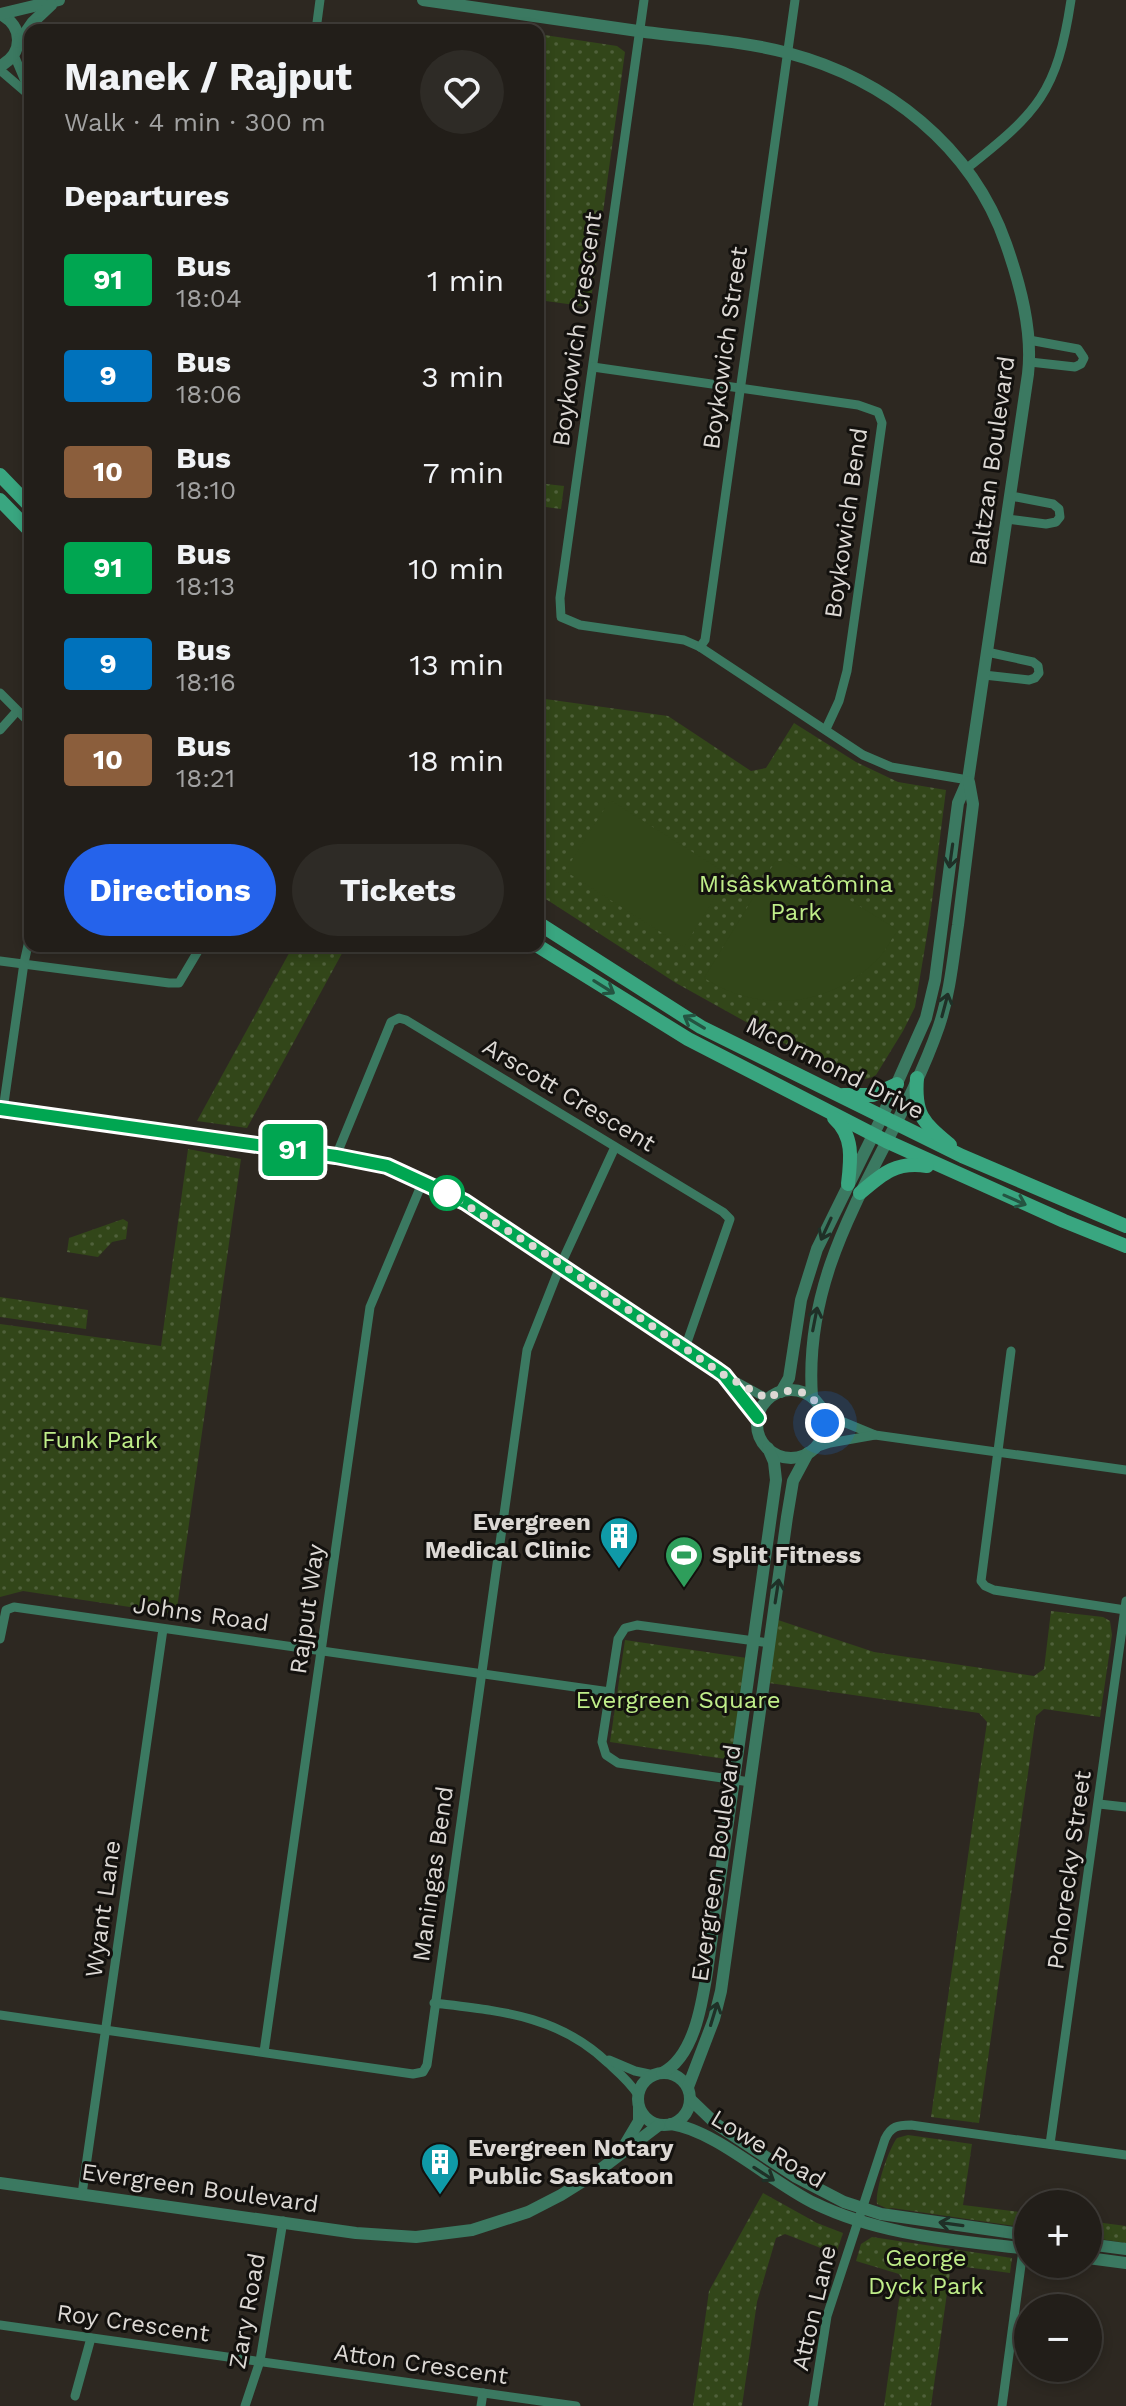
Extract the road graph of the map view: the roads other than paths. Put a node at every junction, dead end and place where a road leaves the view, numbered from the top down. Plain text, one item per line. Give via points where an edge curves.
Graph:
1 (320, 0) edge
2 (423, 0) edge
3 (644, 0) edge
4 (795, 0) edge
5 (1071, 0) edge
6 (56, 1) edge
7 (483, 4) edge
8 (0, 14) edge
9 (32, 24) edge
10 (317, 24) edge
11 (640, 31) junction
12 (24, 35) edge
13 (19, 42) junction
14 (787, 53) junction
15 (14, 55) junction
16 (0, 68) edge
17 (24, 79) edge
18 (24, 89) edge
19 (966, 169) junction
20 (1029, 340) junction
21 (1030, 362) junction
22 (593, 367) junction
23 (740, 388) junction
24 (0, 475) edge
25 (1011, 496) junction
26 (0, 500) edge
27 (24, 500) edge
28 (1007, 519) junction
29 (24, 525) edge
30 (700, 647) junction
31 (987, 652) junction
32 (984, 675) junction
33 (0, 693) edge
34 (17, 711) junction
35 (24, 717) edge
36 (826, 729) junction
37 (0, 730) edge
38 (968, 780) junction
39 (544, 927) edge
40 (544, 950) edge
41 (26, 952) edge
42 (197, 952) edge
43 (0, 961) edge
44 (24, 963) junction
45 (917, 1078) junction
46 (897, 1084) junction
47 (839, 1094) junction
48 (821, 1107) junction
49 (2, 1110) edge
50 (888, 1121) junction
51 (880, 1138) junction
52 (615, 1147) junction
53 (336, 1156) junction
54 (962, 1156) junction
55 (943, 1168) junction
56 (423, 1181) junction
57 (854, 1189) junction
58 (1126, 1226) edge
59 (1126, 1246) edge
60 (561, 1264) junction
61 (685, 1348) junction
62 (1011, 1351) dead end
63 (724, 1375) junction
64 (781, 1392) junction
65 (812, 1397) junction
66 (768, 1399) junction
67 (824, 1414) junction
68 (758, 1418) junction
69 (875, 1435) junction
70 (768, 1448) junction
71 (811, 1451) junction
72 (996, 1452) junction
73 (1126, 1470) edge
74 (1125, 1606) edge
75 (163, 1629) junction
76 (0, 1639) edge
77 (753, 1641) junction
78 (769, 1643) junction
79 (321, 1651) junction
80 (482, 1673) junction
81 (610, 1692) junction
82 (734, 1780) junction
83 (750, 1782) junction
84 (1099, 1804) junction
85 (1126, 1807) edge
86 (434, 2003) junction
87 (0, 2015) edge
88 (105, 2030) junction
89 (264, 2052) junction
90 (602, 2057) junction
91 (658, 2074) junction
92 (689, 2093) junction
93 (639, 2101) junction
94 (665, 2124) junction
95 (1050, 2144) junction
96 (1126, 2155) edge
97 (615, 2157) junction
98 (0, 2183) edge
99 (82, 2194) junction
100 (859, 2214) junction
101 (283, 2221) junction
102 (1014, 2233) edge
103 (1102, 2246) edge
104 (1014, 2248) edge
105 (1126, 2249) edge
106 (1102, 2260) edge
107 (1126, 2263) edge
108 (1022, 2278) edge
109 (0, 2325) edge
110 (91, 2338) junction
111 (260, 2361) junction
112 (483, 2393) junction
113 (75, 2396) dead end
114 (245, 2406) edge
115 (481, 2406) edge
116 (576, 2406) edge
117 (813, 2406) edge
118 (1002, 2406) edge

1 - 10 street
2 - 7 street, Baltzan Boulevard
3 - 11 street, Boykowich Crescent
4 - 14 street, Boykowich Street
5 - 19 street via 1059,62 1039,102 1020,125
6 - 8 street
6 - 9 street
7 - 11 street, Baltzan Boulevard
8 - 13 street via 15,25
11 - 14 street, Baltzan Boulevard
11 - 22 street, Boykowich Crescent
12 - 13 street
13 - 15 street
14 - 19 street, Baltzan Boulevard via 890,97 937,134
14 - 23 street, Boykowich Street
15 - 16 street
15 - 17 street
16 - 18 street
19 - 20 street, Baltzan Boulevard via 1003,236
20 - 21 street, Baltzan Boulevard
20 - 21 street via 1078,349 1084,358 1075,367
21 - 25 street, Baltzan Boulevard
22 - 23 street
22 - 30 street, Boykowich Crescent via 561,617
23 - 30 street, Boykowich Street
23 - 36 street, Boykowich Bend via 858,405 878,412 882,423 847,671
24 - 27 main road
25 - 28 street, Baltzan Boulevard
25 - 28 street via 1053,504 1060,517 1049,524
26 - 29 main road
28 - 31 street, Baltzan Boulevard
30 - 36 street, Boykowich Crescent
31 - 32 street, Baltzan Boulevard
31 - 32 street via 1033,662 1039,673 1029,680
32 - 38 street, Baltzan Boulevard
33 - 34 street
34 - 35 street
34 - 37 street
36 - 38 street, Boykowich Crescent via 891,767
45 -> 38 street, Baltzan Boulevard via 951,980 973,804
38 -> 46 street, Baltzan Boulevard via 958,803 931,999
47 -> 39 main road, McOrmond Drive via 701,1027
40 -> 48 main road, McOrmond Drive via 688,1039
41 - 44 street
42 - 44 street via 179,983
43 - 44 street
44 - 49 street
45 - 50 street, Baltzan Boulevard
45 - 54 main road via 916,1103 924,1122
46 - 47 main road via 873,1095
46 - 50 street, Baltzan Boulevard
47 - 50 main road, McOrmond Drive
48 - 51 main road, McOrmond Drive
48 - 57 main road via 839,1122 850,1142
49 - 53 street
50 - 51 street, Baltzan Boulevard
50 - 54 main road, McOrmond Drive
51 - 55 main road, McOrmond Drive
51 - 57 street
52 - 53 street, Arscott Crescent via 399,1018 391,1022
52 - 60 street, Maningas Bend
52 - 61 street, Arscott Crescent via 730,1219
53 - 56 street via 387,1166
54 - 58 main road, McOrmond Drive
55 - 57 main road via 896,1166
55 -> 59 main road, McOrmond Drive
56 - 60 street
56 - 79 street, Rajput Way via 370,1307
57 -> 64 street via 811,1265 789,1378
65 -> 57 street via 811,1343 819,1300
60 - 61 street
60 - 80 street, Maningas Bend via 533,1329 522,1374
61 - 63 street
62 - 72 street
63 - 66 street
63 - 68 street
64 - 65 street
64 - 66 street
65 - 67 street
66 - 68 street
67 - 69 street
67 - 71 street via 824,1432
68 - 70 street
69 - 71 street
69 - 72 street
70 - 71 street via 787,1457
70 - 77 street, Evergreen Boulevard via 776,1480
78 -> 71 street, Evergreen Boulevard via 793,1481
72 - 73 street
72 - 74 street via 980,1571 983,1585
74 - 84 street, Pohorecky Street
75 - 76 street, Johns Road via 14,1607 6,1610
75 - 79 street, Johns Road
75 - 88 street, Wyant Lane
77 - 78 street
77 - 81 street via 630,1626 618,1639
77 - 82 street, Evergreen Boulevard
78 - 83 street, Evergreen Boulevard
79 - 80 street, Johns Road
79 - 89 street, Rajput Way
80 - 81 street, Johns Road
80 - 86 street, Maningas Bend
81 - 82 street via 602,1742 611,1760
82 - 83 street
82 - 91 street, Evergreen Boulevard via 703,1996 681,2056
92 -> 83 street, Evergreen Boulevard via 721,1991
84 - 85 street
84 - 95 street, Pohorecky Street
86 - 89 street, Maningas Bend via 423,2072
86 - 90 street via 529,2017 574,2037
87 - 88 street, Maningas Bend
88 - 89 street, Maningas Bend
88 - 99 street, Wyant Lane
90 - 91 street
90 - 93 street via 625,2078
91 - 92 street via 677,2076
91 - 93 street via 646,2079
92 - 94 street via 685,2115
92 - 100 street, Lowe Road via 707,2118
93 - 94 street via 651,2122
93 - 97 street, Evergreen Boulevard via 636,2127
94 - 97 street, Evergreen Boulevard
94 -> 100 street, Lowe Road via 696,2130 800,2196
95 - 96 street
95 - 100 street, Atton Lane via 895,2125 885,2139
97 - 101 street, Evergreen Boulevard via 528,2212 472,2230 385,2236
98 - 99 street, Evergreen Boulevard
99 - 101 street, Evergreen Boulevard
102 -> 100 street, Lowe Road
100 - 104 street, Lowe Road via 880,2228
100 - 117 street, Atton Lane via 827,2316
101 - 111 street, Zary Road
103 - 105 street
106 - 107 street
108 - 118 street
109 - 110 street, Roy Crescent
110 - 111 street, Roy Crescent
110 - 113 street
111 - 112 street, Atton Crescent
111 - 114 street, Zary Road
112 - 115 street
112 - 116 street, Atton Crescent

